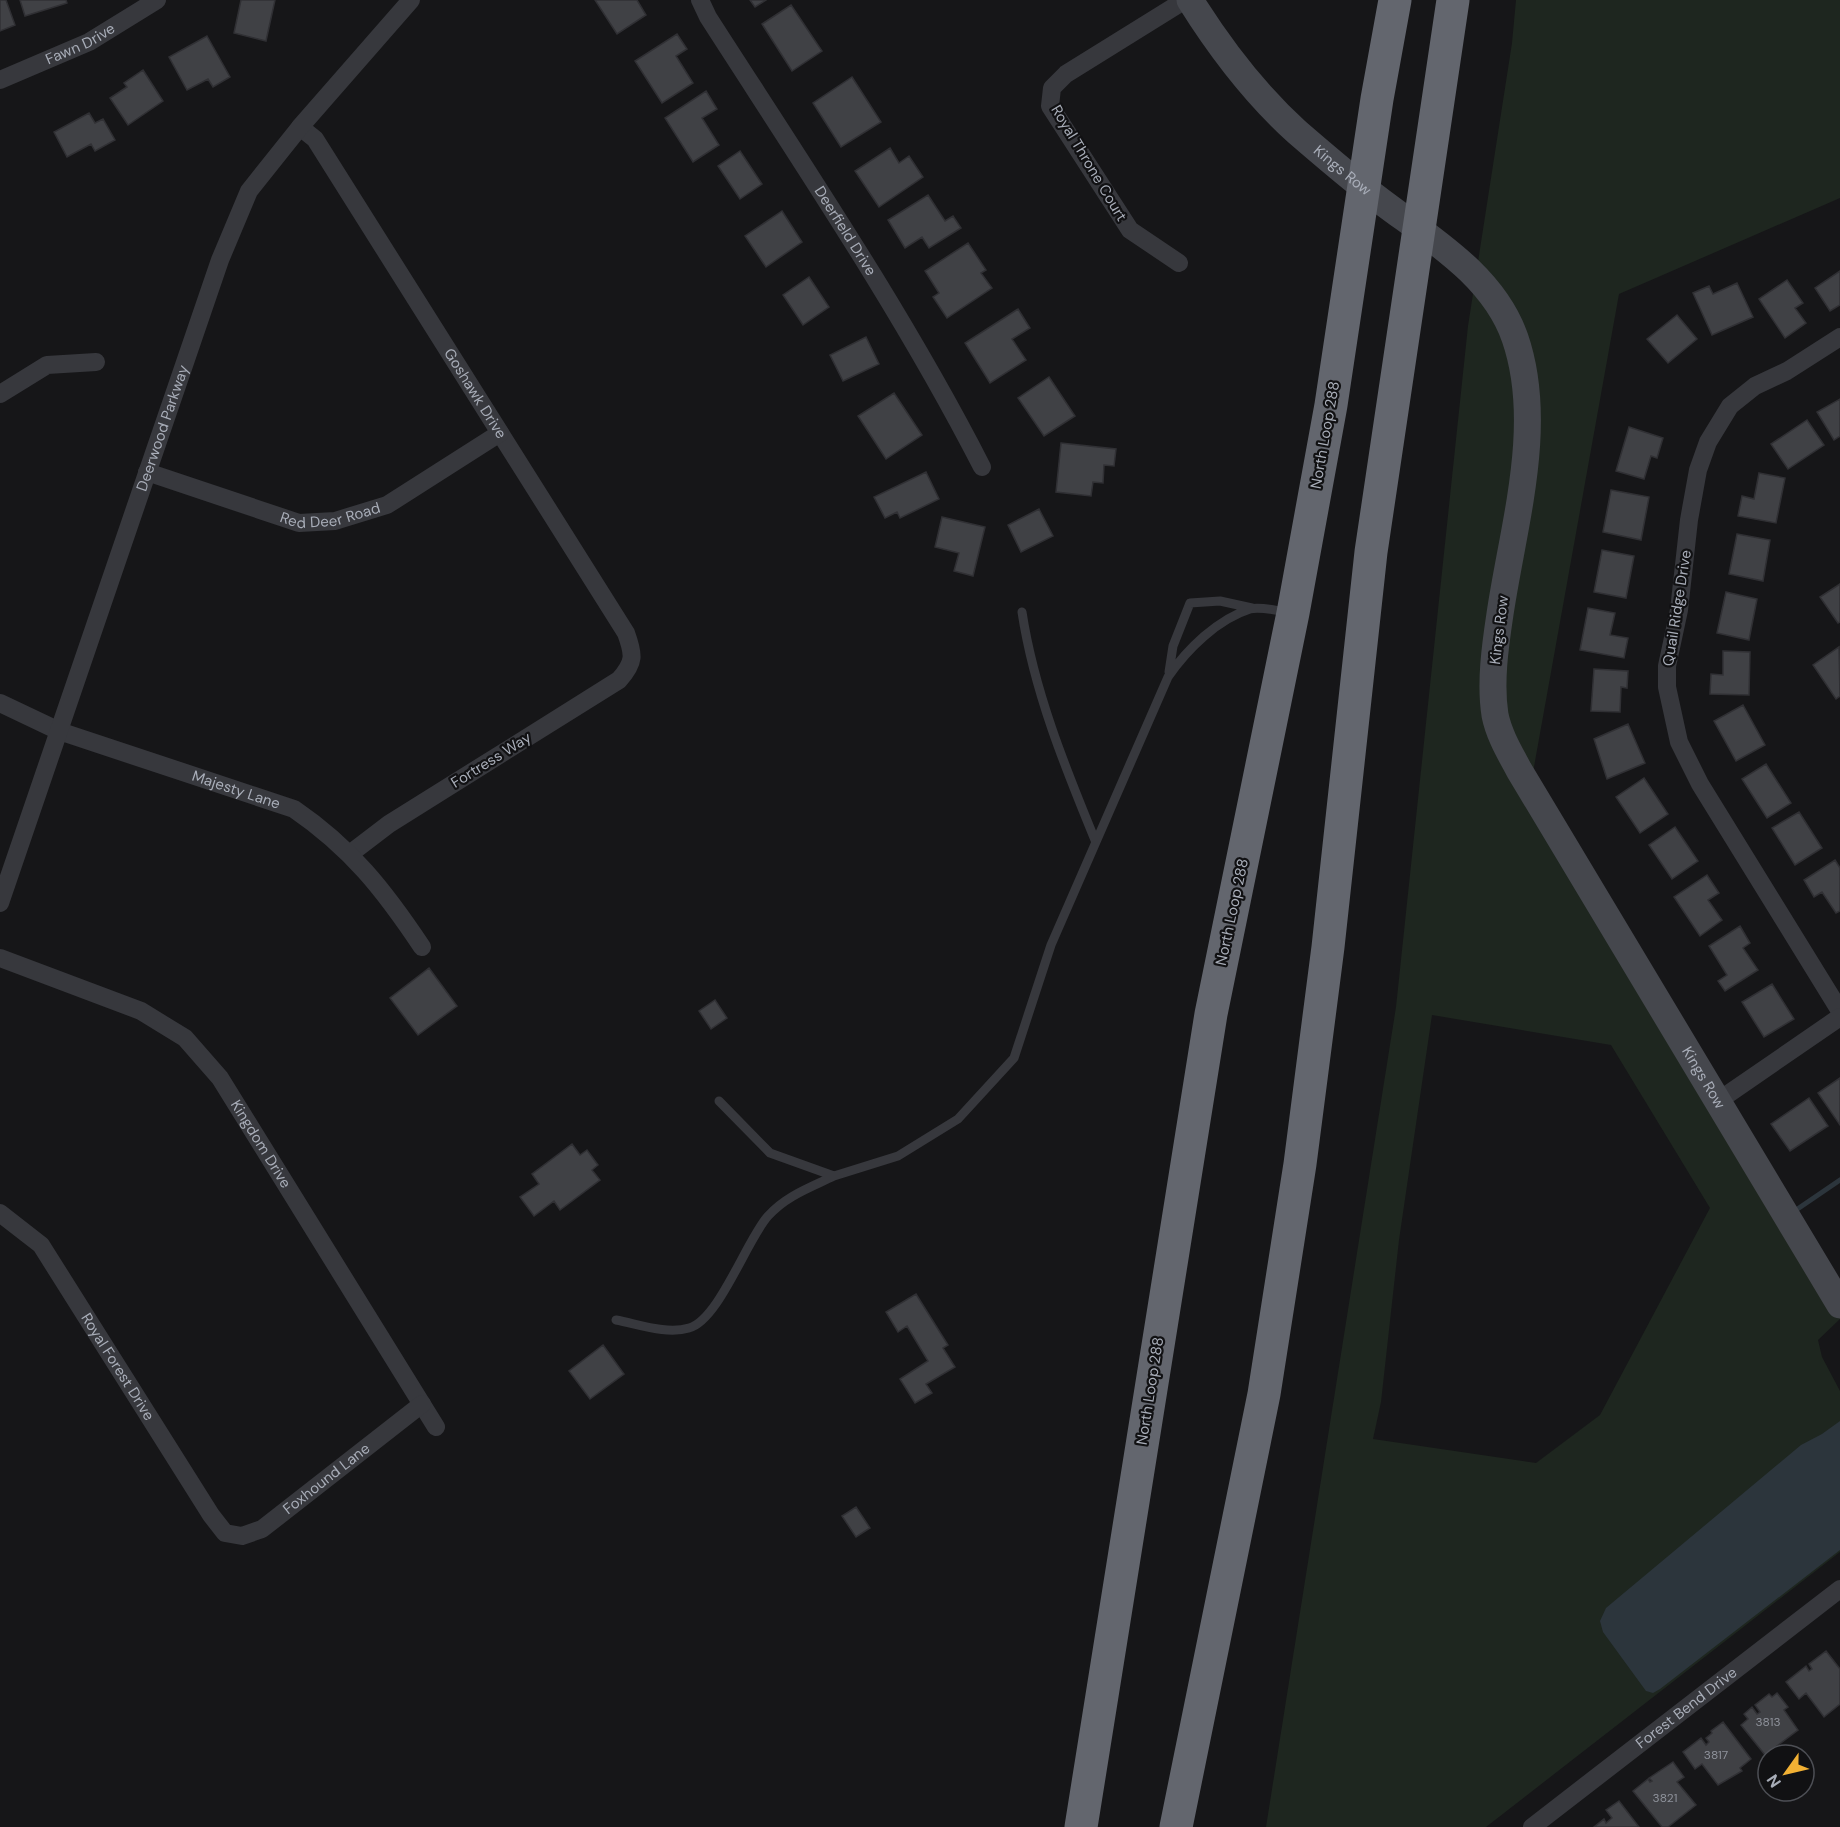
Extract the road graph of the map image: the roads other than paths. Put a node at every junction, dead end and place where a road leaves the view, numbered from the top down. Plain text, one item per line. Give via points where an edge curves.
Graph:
1 (157, 0) edge
2 (411, 0) edge
3 (700, 0) edge
4 (1185, 0) edge
5 (1190, 0) edge
6 (1395, 0) edge
7 (1452, 0) edge
8 (0, 80) edge
9 (300, 127) junction
10 (1365, 189) junction
11 (1417, 227) junction
12 (1179, 263) dead end
13 (1840, 337) edge
14 (96, 362) dead end
15 (0, 394) edge
16 (500, 433) junction
17 (982, 467) dead end
18 (147, 472) junction
19 (1252, 608) junction
20 (1022, 612) dead end
21 (1293, 613) junction
22 (631, 667) joint
23 (1168, 677) junction
24 (0, 703) edge
25 (59, 731) junction
26 (1095, 840) junction
27 (351, 853) junction
28 (0, 903) edge
29 (422, 947) dead end
30 (0, 958) edge
31 (1840, 1011) edge
32 (1840, 1017) edge
33 (719, 1101) dead end
34 (1718, 1101) junction
35 (834, 1176) junction
36 (0, 1213) edge
37 (1840, 1305) edge
38 (616, 1320) dead end
39 (422, 1404) junction
40 (436, 1427) dead end
41 (225, 1533) joint
42 (1840, 1589) edge
43 (1081, 1827) edge
44 (1176, 1827) edge
45 (1533, 1827) edge

1 - 8 street, Fawn Drive via 89,42
2 - 9 street, Deerwood Parkway
3 - 17 street, Deerfield Drive via 868,268
4 - 12 street, Royal Throne Court via 1066,74 1052,88 1050,106 1130,230
5 - 10 street, Kings Row via 1255,88 1296,131
6 - 10 highway, North Loop 288
7 - 11 highway
9 - 16 street, Goshawk Drive via 315,139
9 - 18 street, Deerwood Parkway via 249,191 220,260
10 - 11 street, Kings Row
10 - 21 highway, North Loop 288
11 - 34 street, Kings Row via 1497,300 1515,338 1527,387 1528,439 1497,634 1494,694 1500,732
11 - 44 highway via 1371,552 1300,1164 1259,1418
13 - 31 street, Quail Ridge Drive via 1755,386 1730,406 1708,442 1698,470 1667,687 1679,742 1700,784
14 - 15 street via 47,364
16 - 18 street, Red Deer Road via 387,505 335,521 299,523
16 - 22 street, Goshawk Drive via 626,633 632,651
18 - 25 street, Deerwood Parkway
19 - 21 lane
19 - 23 lane via 1215,627
19 - 23 lane via 1220,601 1190,603 1173,646
20 - 26 lane via 1059,754
21 - 43 highway, North Loop 288 via 1211,1014
22 - 27 street, Fortress Way via 619,680 389,824
23 - 26 lane
24 - 25 street, Majesty Lane
25 - 27 street, Majesty Lane via 294,809
25 - 28 street, Deerwood Parkway
26 - 35 lane via 1051,945 1014,1058 958,1119 898,1156
27 - 29 street, Majesty Lane via 388,896
30 - 39 street, Kingdom Drive via 141,1011 186,1038 220,1078
32 - 34 street
33 - 35 lane via 770,1153
34 - 37 street, Kings Row
35 - 38 lane via 786,1198 766,1218 704,1320 690,1328 668,1330
36 - 41 street, Royal Forest Drive via 41,1245
39 - 40 street, Kingdom Drive
39 - 41 street, Foxhound Lane via 262,1529 242,1536
42 - 45 street, Forest Bend Drive

